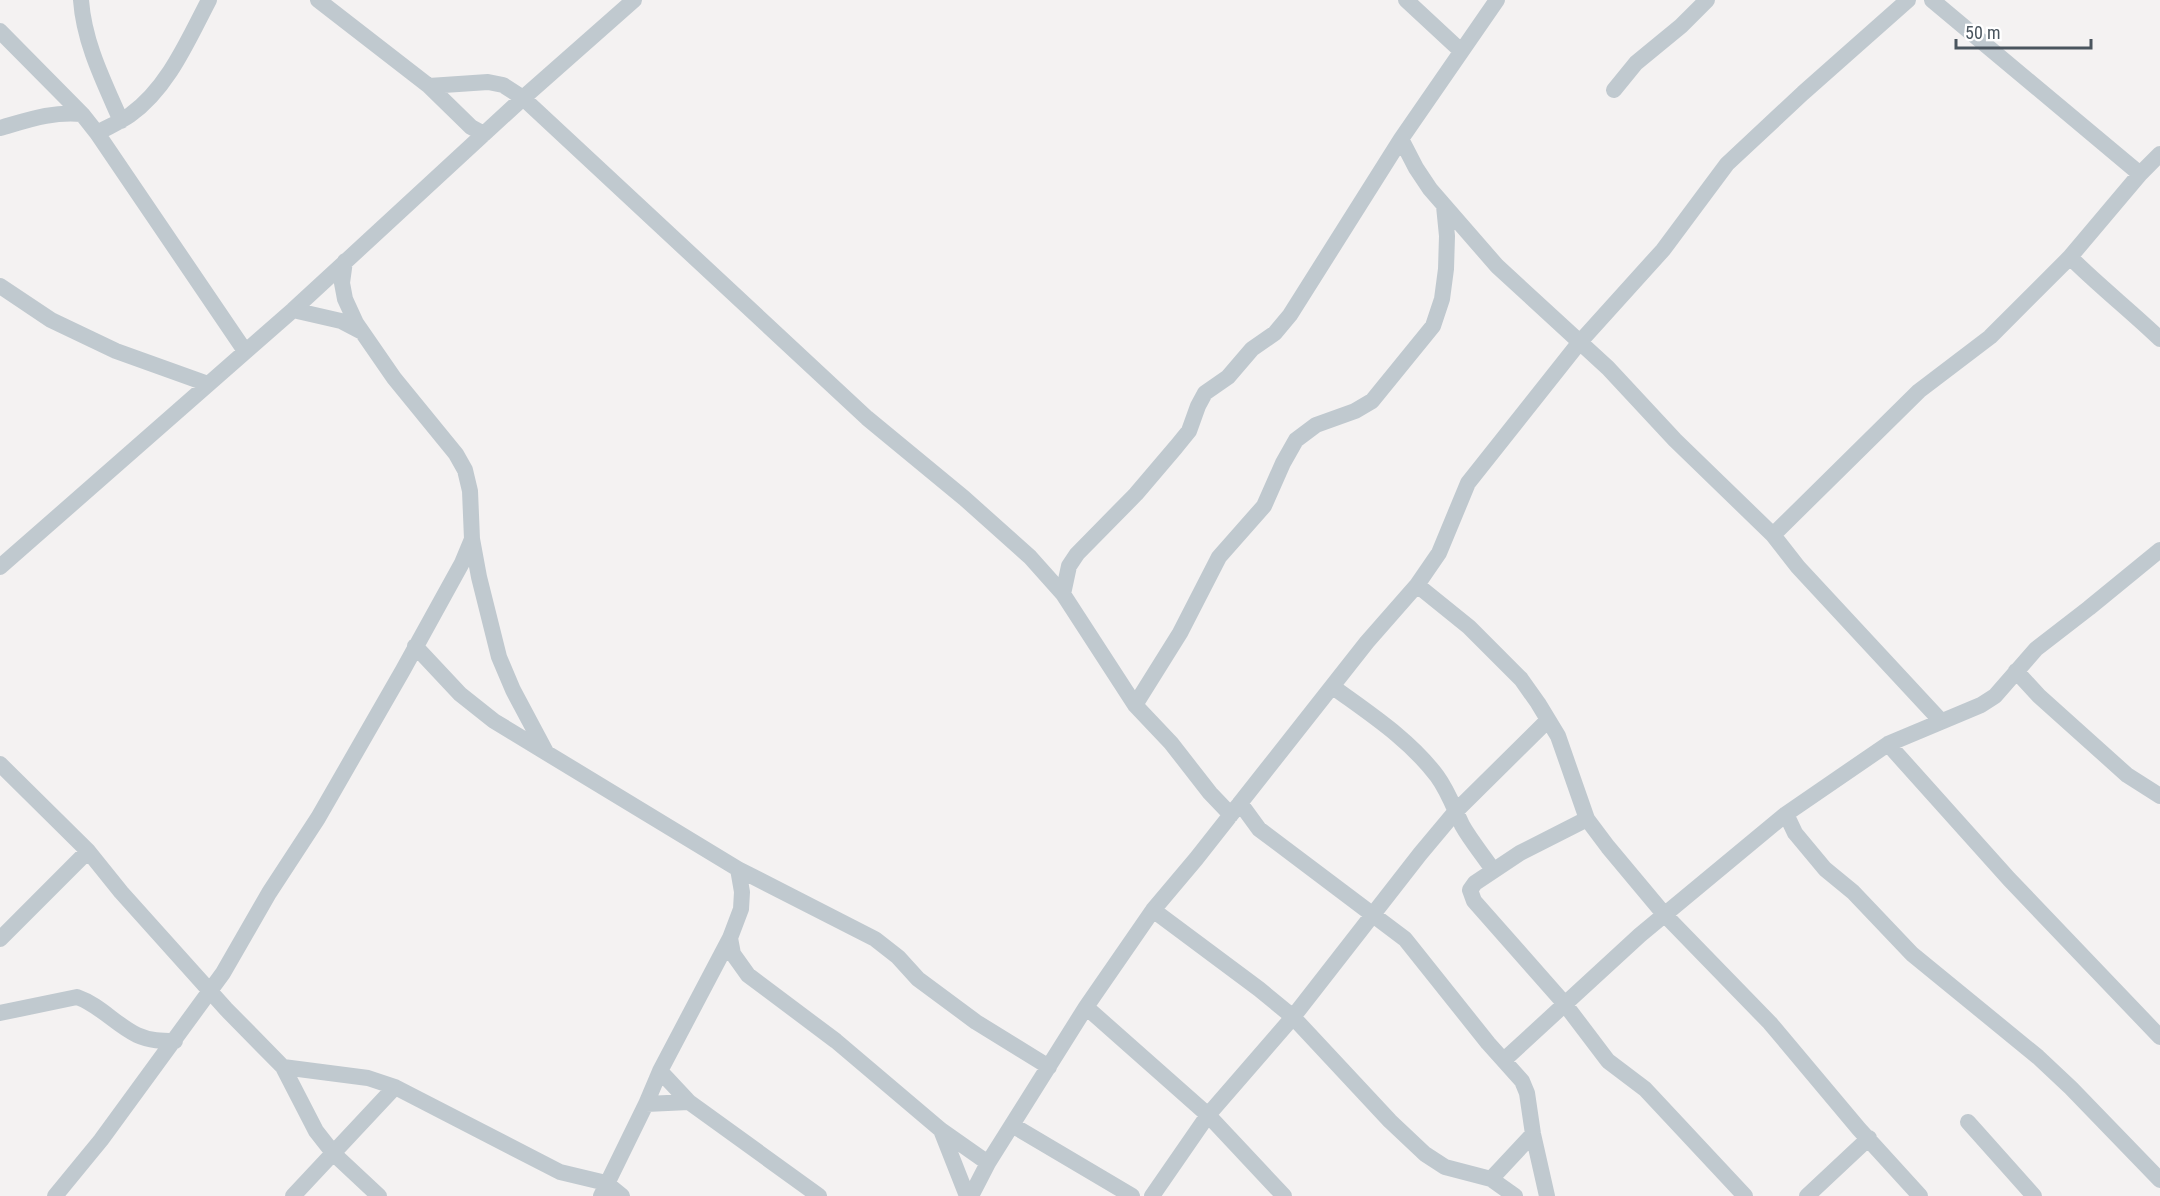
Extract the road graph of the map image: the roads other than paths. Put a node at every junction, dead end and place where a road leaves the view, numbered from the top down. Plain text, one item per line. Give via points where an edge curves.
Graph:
1 (81, 0) edge
2 (209, 0) edge
3 (318, 0) edge
4 (634, 0) edge
5 (1406, 0) edge
6 (1497, 0) edge
7 (1707, 0) edge
8 (1908, 0) edge
9 (1934, 1) edge
10 (0, 31) edge
11 (1461, 51) junction
12 (429, 86) junction
13 (1614, 90) dead end
14 (523, 98) junction
15 (82, 114) junction
16 (121, 121) junction
17 (0, 128) edge
18 (97, 133) junction
19 (484, 134) junction
20 (1401, 139) junction
21 (2160, 154) edge
22 (2140, 174) junction
23 (1444, 206) junction
24 (2070, 257) junction
25 (345, 261) junction
26 (0, 286) edge
27 (293, 310) junction
28 (362, 332) junction
29 (2160, 339) edge
30 (1579, 343) junction
31 (245, 351) junction
32 (208, 384) junction
33 (1773, 535) junction
34 (472, 539) junction
35 (2157, 558) edge
36 (0, 567) edge
37 (1417, 585) junction
38 (1063, 594) junction
39 (415, 646) junction
40 (430, 663) junction
41 (403, 670) junction
42 (2016, 671) junction
43 (1333, 687) junction
44 (1134, 705) junction
45 (1548, 720) junction
46 (1941, 721) junction
47 (1888, 744) junction
48 (547, 752) junction
49 (0, 764) edge
50 (2160, 796) edge
51 (1236, 809) junction
52 (1456, 811) junction
53 (1786, 814) junction
54 (1587, 819) junction
55 (88, 851) junction
56 (738, 869) junction
57 (1493, 870) junction
58 (1154, 910) junction
59 (1372, 914) junction
60 (1664, 914) junction
61 (730, 938) junction
62 (0, 939) edge
63 (223, 973) junction
64 (196, 975) junction
65 (211, 991) junction
66 (1564, 1003) junction
67 (1086, 1007) junction
68 (0, 1013) edge
69 (1293, 1017) junction
70 (2160, 1037) edge
71 (175, 1041) junction
72 (1504, 1060) junction
73 (283, 1067) junction
74 (1049, 1067) junction
75 (660, 1071) junction
76 (394, 1087) junction
77 (689, 1102) junction
78 (646, 1104) junction
79 (1208, 1115) junction
80 (1968, 1122) dead end
81 (1012, 1125) junction
82 (941, 1130) junction
83 (1533, 1134) junction
84 (1869, 1138) junction
85 (334, 1154) junction
86 (988, 1163) junction
87 (1491, 1179) junction
88 (2160, 1180) edge
89 (603, 1190) edge
90 (55, 1196) edge
91 (293, 1196) edge
92 (379, 1196) edge
93 (622, 1196) edge
94 (819, 1196) edge
95 (969, 1196) edge
96 (1132, 1196) edge
97 (1152, 1196) edge
98 (1284, 1196) edge
99 (1515, 1196) edge
100 (1547, 1196) edge
101 (1745, 1196) edge
102 (1807, 1196) edge
103 (1920, 1196) edge
104 (2034, 1196) edge

1 - 16 street via 82,20 93,58
2 - 16 street via 167,77
3 - 12 street
4 - 14 street
5 - 11 street
6 - 11 street
7 - 13 street via 1636,63
8 - 30 street via 1727,164 1663,250
9 - 22 street
10 - 15 street
11 - 20 street
12 - 14 street via 488,82 503,85
12 - 19 street via 471,127
14 - 19 street
14 - 38 street via 867,418 1030,557
15 - 17 street via 50,114
15 - 18 street
16 - 18 street
18 - 31 street
19 - 25 street
20 - 23 street via 1416,168
20 - 38 street via 1290,315 1228,377 1205,393 1189,431 1073,560
21 - 22 street
22 - 24 street
23 - 30 street via 1497,266
23 - 44 street via 1446,269 1433,326 1372,401 1316,425 1296,440 1264,506 1219,557 1180,633
24 - 29 street
24 - 33 street via 1990,337 1919,392
25 - 27 street
25 - 28 street via 345,299
26 - 32 street via 51,320 116,351
27 - 28 street via 341,321
27 - 31 street
28 - 34 street via 394,378 439,430 465,470
30 - 33 street
30 - 37 street via 1468,483 1439,553
31 - 32 street
32 - 36 street
33 - 46 street
34 - 39 street
34 - 48 street via 500,657
35 - 42 street via 2036,649
37 - 43 street
37 - 45 street via 1500,657 1521,679
38 - 44 street
39 - 40 street
39 - 41 street
40 - 41 street
40 - 48 street via 494,721
41 - 63 street
42 - 46 street via 1995,696
42 - 50 street via 2119,768
43 - 51 street
43 - 52 street via 1414,750 1436,775
44 - 51 street via 1171,743 1210,793
45 - 52 street
45 - 54 street via 1572,770
46 - 47 street
47 - 53 street
47 - 70 street via 2009,879
48 - 56 street
49 - 55 street
51 - 58 street
51 - 59 street
52 - 57 street
52 - 59 street
53 - 60 street
53 - 88 street via 1795,833 1825,869 1853,892 1912,954 2038,1057
54 - 57 street
54 - 60 street
55 - 62 street
55 - 64 street
56 - 61 street via 741,909
56 - 74 street via 875,939 918,979 976,1022
57 - 66 street via 1470,890 1474,901
58 - 67 street
58 - 69 street
59 - 69 street
59 - 72 street via 1405,939
60 - 66 street
60 - 84 street via 1770,1023
61 - 75 street
61 - 82 street via 733,954 748,975 836,1041
63 - 64 street
63 - 65 street
64 - 65 street
65 - 71 street
65 - 73 street
66 - 72 street
66 - 101 street via 1608,1061 1645,1089
67 - 74 street
67 - 79 street
68 - 71 street via 77,997 135,1035
69 - 79 street
69 - 87 street via 1390,1122 1425,1154 1445,1167
71 - 90 street
72 - 83 street via 1527,1093
73 - 76 street via 368,1078
73 - 85 street via 316,1131
74 - 81 street
75 - 77 street
75 - 78 street
76 - 85 street
76 - 89 street
77 - 78 street
77 - 94 street
78 - 89 street
79 - 97 street
79 - 98 street
80 - 104 street
81 - 86 street
81 - 96 street
82 - 86 street
82 - 95 street
83 - 87 street
83 - 100 street
84 - 102 street
84 - 103 street
85 - 91 street
85 - 92 street
86 - 95 street
87 - 99 street
89 - 93 street

